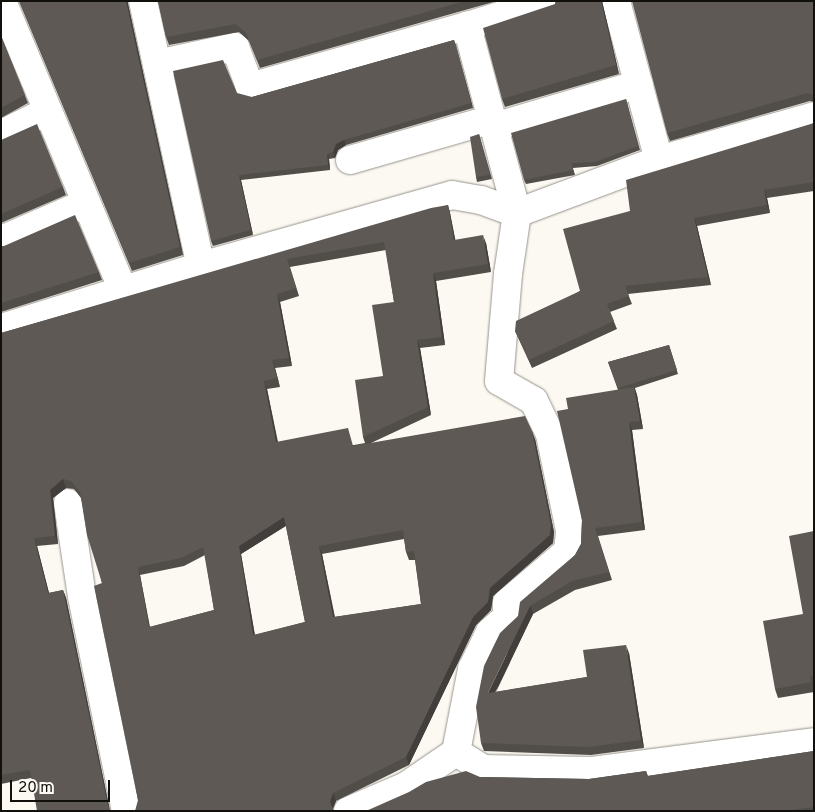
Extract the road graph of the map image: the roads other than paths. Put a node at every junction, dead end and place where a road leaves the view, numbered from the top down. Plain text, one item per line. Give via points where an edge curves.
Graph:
1 (143, 1) edge
2 (547, 1) edge
3 (616, 1) edge
4 (3, 8) edge
5 (467, 26) junction
6 (157, 64) junction
7 (638, 84) junction
8 (48, 111) junction
9 (814, 116) edge
10 (493, 123) junction
11 (1, 134) edge
12 (350, 160) dead end
13 (659, 160) junction
14 (86, 203) junction
15 (517, 213) junction
16 (1, 240) edge
17 (201, 266) junction
18 (123, 290) junction
19 (1, 328) edge
20 (68, 503) dead end
21 (814, 742) edge
22 (456, 752) junction
23 (126, 811) edge
24 (348, 811) edge

1 - 6 street
2 - 5 street
3 - 7 street
4 - 8 street
5 - 6 street via 250,87 236,47
5 - 10 street
6 - 17 street
7 - 10 street
7 - 13 street
8 - 11 street
8 - 14 street
9 - 13 street
10 - 12 street
10 - 15 street
13 - 15 street
14 - 16 street
14 - 18 street
15 - 17 street via 481,200 452,196
15 - 22 street via 499,381 534,401 550,434 570,531 568,551 507,603 507,617 490,632 472,669
17 - 18 street
18 - 19 street
20 - 23 street via 82,597
21 - 22 street via 592,771 483,769
22 - 24 street via 406,786

